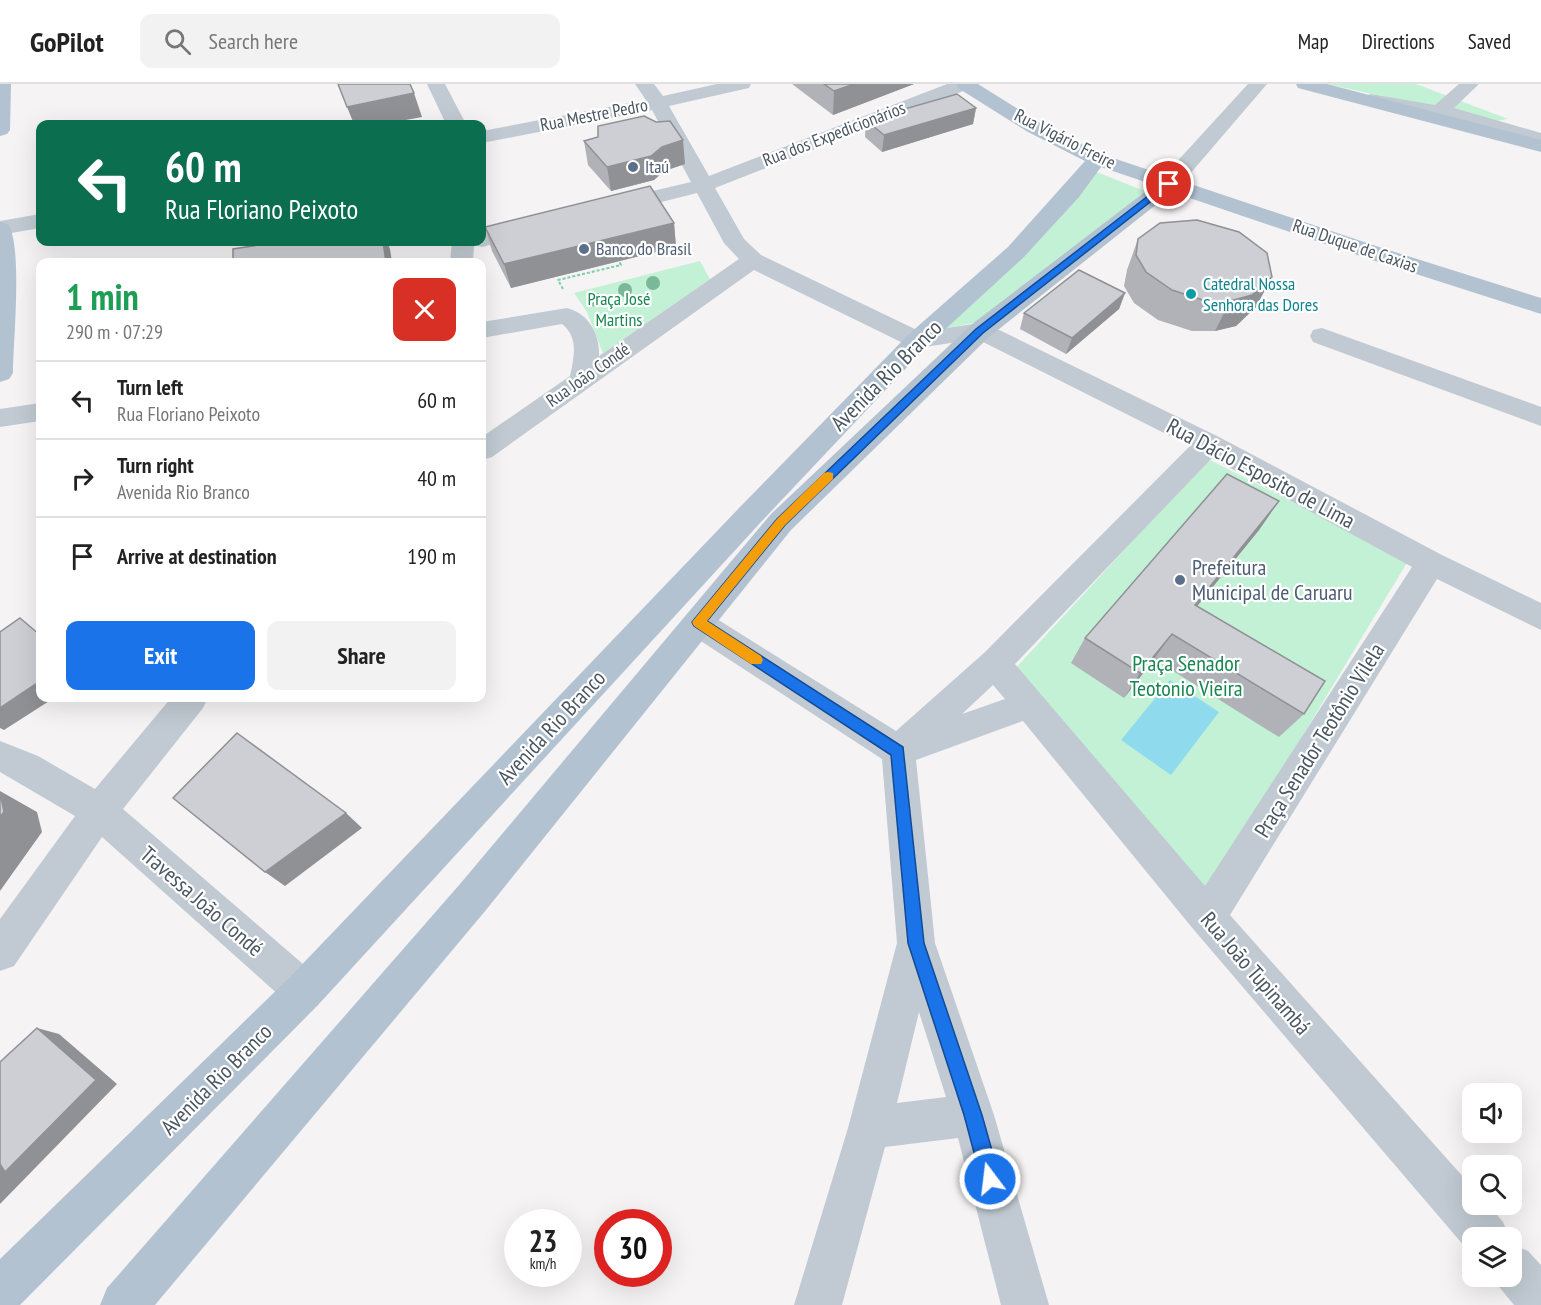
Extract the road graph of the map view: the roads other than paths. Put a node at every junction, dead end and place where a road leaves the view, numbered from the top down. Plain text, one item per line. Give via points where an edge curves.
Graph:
1 (2, 84) edge
2 (436, 84) edge
3 (644, 84) edge
4 (742, 84) edge
5 (965, 84) edge
6 (1258, 84) edge
7 (1305, 84) edge
8 (1384, 84) edge
9 (1470, 84) edge
10 (1365, 99) junction
11 (658, 103) junction
12 (1443, 107) junction
13 (1463, 115) junction
14 (454, 120) edge
15 (0, 130) edge
16 (486, 136) edge
17 (1541, 140) edge
18 (1541, 146) edge
19 (1098, 159) junction
20 (1169, 184) junction
21 (704, 185) junction
22 (589, 213) edge
23 (36, 222) edge
24 (555, 222) edge
25 (0, 229) edge
26 (486, 241) edge
27 (753, 260) junction
28 (1541, 306) edge
29 (486, 329) edge
30 (980, 331) junction
31 (1322, 336) dead end
32 (918, 340) junction
33 (0, 373) edge
34 (582, 379) junction
35 (36, 413) edge
36 (1541, 417) edge
37 (0, 418) edge
38 (1209, 444) junction
39 (486, 447) edge
40 (1431, 563) junction
41 (1541, 617) edge
42 (698, 622) junction
43 (996, 663) junction
44 (188, 702) edge
45 (1030, 704) junction
46 (898, 751) junction
47 (0, 756) edge
48 (99, 811) junction
49 (1207, 917) junction
50 (916, 943) junction
51 (0, 952) edge
52 (304, 991) junction
53 (973, 1115) junction
54 (869, 1128) junction
55 (1477, 1227) edge
56 (1522, 1278) edge
57 (0, 1292) edge
58 (1541, 1300) edge
59 (124, 1305) edge
60 (818, 1305) edge
61 (1025, 1305) edge

1 - 15 main road
2 - 14 street
3 - 11 street
4 - 11 street, Rua Mestre Pedro
5 - 19 main road, Rua Vigário Freire via 1035,128
5 - 21 street, Rua dos Expedicionários
6 - 20 street
7 - 10 main road
8 - 12 street
9 - 12 street
10 - 13 street
10 - 18 main road
11 - 16 street, Rua Mestre Pedro
11 - 21 street
12 - 13 street
13 - 17 street
19 - 20 main road, Rua Vigário Freire
19 - 32 main road, Avenida Rio Branco via 1016,252
20 - 28 main road, Rua Duque de Caxias
20 - 30 main road, Avenida Rio Branco
21 - 22 street, Rua dos Expedicionários
21 - 27 street via 735,243
23 - 25 street
24 - 26 street
25 - 33 main road via 4,251
27 - 32 street
27 - 34 street, Rua João Condé
29 - 34 street via 567,316 576,322 588,349
30 - 32 street
30 - 38 street, Rua Dácio Esposito de Lima
30 - 42 main road, Avenida Rio Branco via 781,522
31 - 36 street
32 - 52 main road, Avenida Rio Branco
34 - 39 street, Rua João Condé
35 - 37 street
38 - 40 street, Rua Dácio Esposito de Lima
38 - 43 street
40 - 41 street, Rua Dácio Esposito de Lima
40 - 49 street, Praça Senador Teotônio Vilela
42 - 46 street
42 - 59 main road, Avenida Rio Branco via 473,897
43 - 45 street
43 - 46 street
44 - 48 street
45 - 46 street
45 - 49 street, Rua João Tupinambá
46 - 50 street
47 - 48 street via 26,767
48 - 51 street
48 - 52 street, Travessa João Condé
49 - 55 street, Rua João Tupinambá
50 - 53 street
50 - 54 street
52 - 57 main road, Avenida Rio Branco
53 - 54 street
53 - 61 street
54 - 60 street
56 - 58 street

